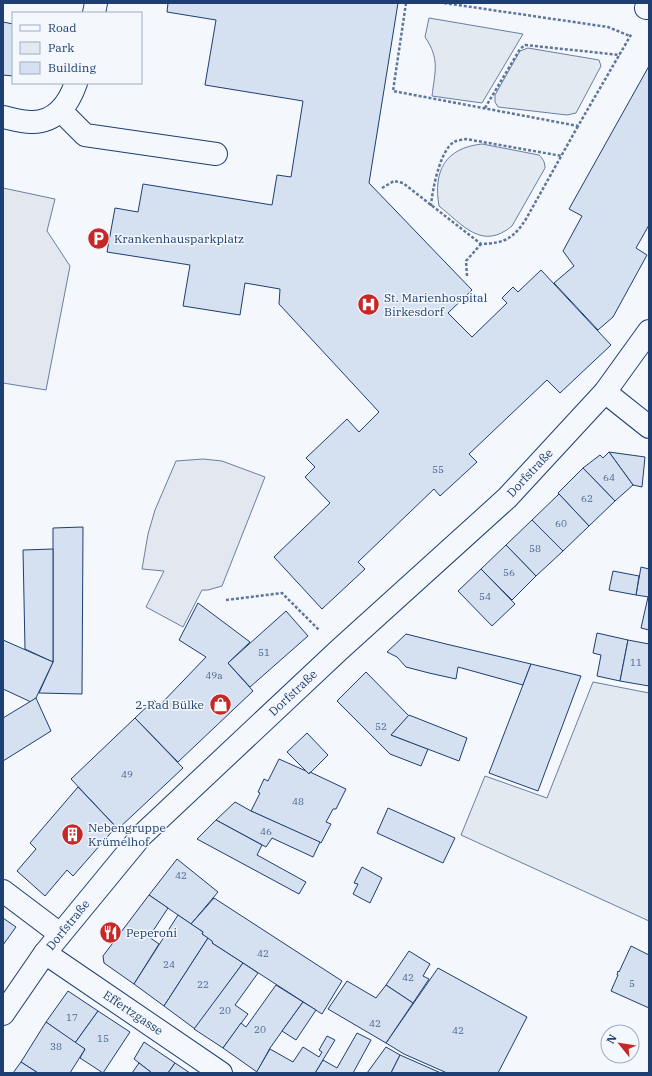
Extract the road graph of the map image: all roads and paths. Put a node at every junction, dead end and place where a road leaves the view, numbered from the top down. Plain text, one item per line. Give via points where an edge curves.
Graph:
1 (406, 3) edge
2 (444, 3) edge
3 (648, 6) edge
4 (630, 36) junction
5 (620, 55) junction
6 (76, 84) edge
7 (485, 108) junction
8 (61, 111) junction
9 (3, 117) edge
10 (578, 126) junction
11 (216, 154) dead end
12 (562, 156) junction
13 (382, 188) dead end
14 (431, 206) junction
15 (480, 244) junction
16 (467, 276) dead end
17 (649, 331) edge
18 (605, 392) junction
19 (649, 427) edge
20 (226, 600) dead end
21 (339, 650) junction
22 (3, 891) edge
23 (60, 934) junction
24 (45, 953) junction
25 (3, 1014) edge
26 (221, 1073) edge

1 - 7 path via 393,91
2 - 4 path via 608,27
3 - 4 path
4 - 5 path
5 - 7 path via 526,45 520,49
5 - 10 path
6 - 8 street via 72,95
7 - 10 path
8 - 9 street via 44,120 32,122
8 - 11 street via 85,135
10 - 12 path
12 - 14 path via 466,138 453,143 443,155 432,192
12 - 15 path via 519,230 496,244
13 - 14 path via 394,181 403,183
14 - 15 path
15 - 16 path via 466,262
17 - 18 street, Dorfstraße
18 - 19 street
18 - 21 street, Dorfstraße via 507,498
20 - 21 path via 282,593
21 - 23 street, Dorfstraße via 142,835
22 - 23 street
23 - 24 street, Dorfstraße
24 - 25 street, Dorfstraße
24 - 26 street, Effertzgasse

